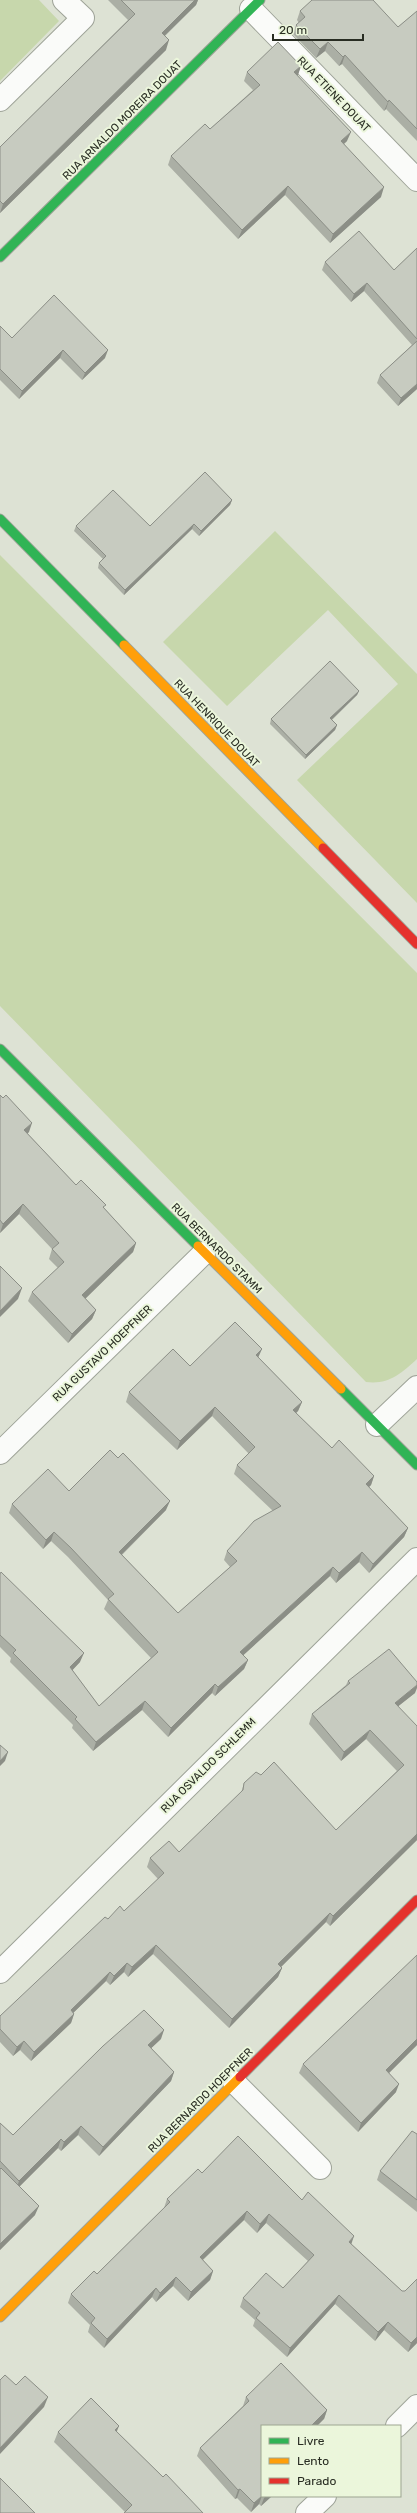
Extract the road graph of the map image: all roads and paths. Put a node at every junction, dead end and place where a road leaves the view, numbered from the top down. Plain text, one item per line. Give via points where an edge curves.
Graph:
1 (64, 0) edge
2 (255, 5) edge
3 (0, 100) edge
4 (417, 180) edge
5 (0, 256) edge
6 (0, 519) edge
7 (417, 944) edge
8 (0, 1049) edge
9 (204, 1252) junction
10 (417, 1387) edge
11 (377, 1425) junction
12 (0, 1453) edge
13 (417, 1465) edge
14 (417, 1559) edge
15 (417, 1900) edge
16 (0, 1972) edge
17 (234, 2082) junction
18 (320, 2168) dead end
19 (0, 2317) edge
20 (417, 2406) edge
21 (398, 2425) edge
22 (324, 2497) edge
23 (307, 2513) edge

1 - 3 street via 82,18
2 - 4 street, RUA ETIENE DOUAT
2 - 5 street, RUA ARNALDO MOREIRA DOUAT
6 - 7 street, RUA HENRIQUE DOUAT
8 - 9 street, RUA BERNARDO STAMM
9 - 11 street, RUA BERNARDO STAMM
9 - 12 street, RUA GUSTAVO HOEPFNER
10 - 11 street
11 - 13 street, RUA BERNARDO STAMM
14 - 16 street, RUA OSVALDO SCHLEMM
15 - 17 street, RUA BERNARDO HOEPFNER
17 - 18 street
17 - 19 street, RUA BERNARDO HOEPFNER
20 - 21 street
22 - 23 street

